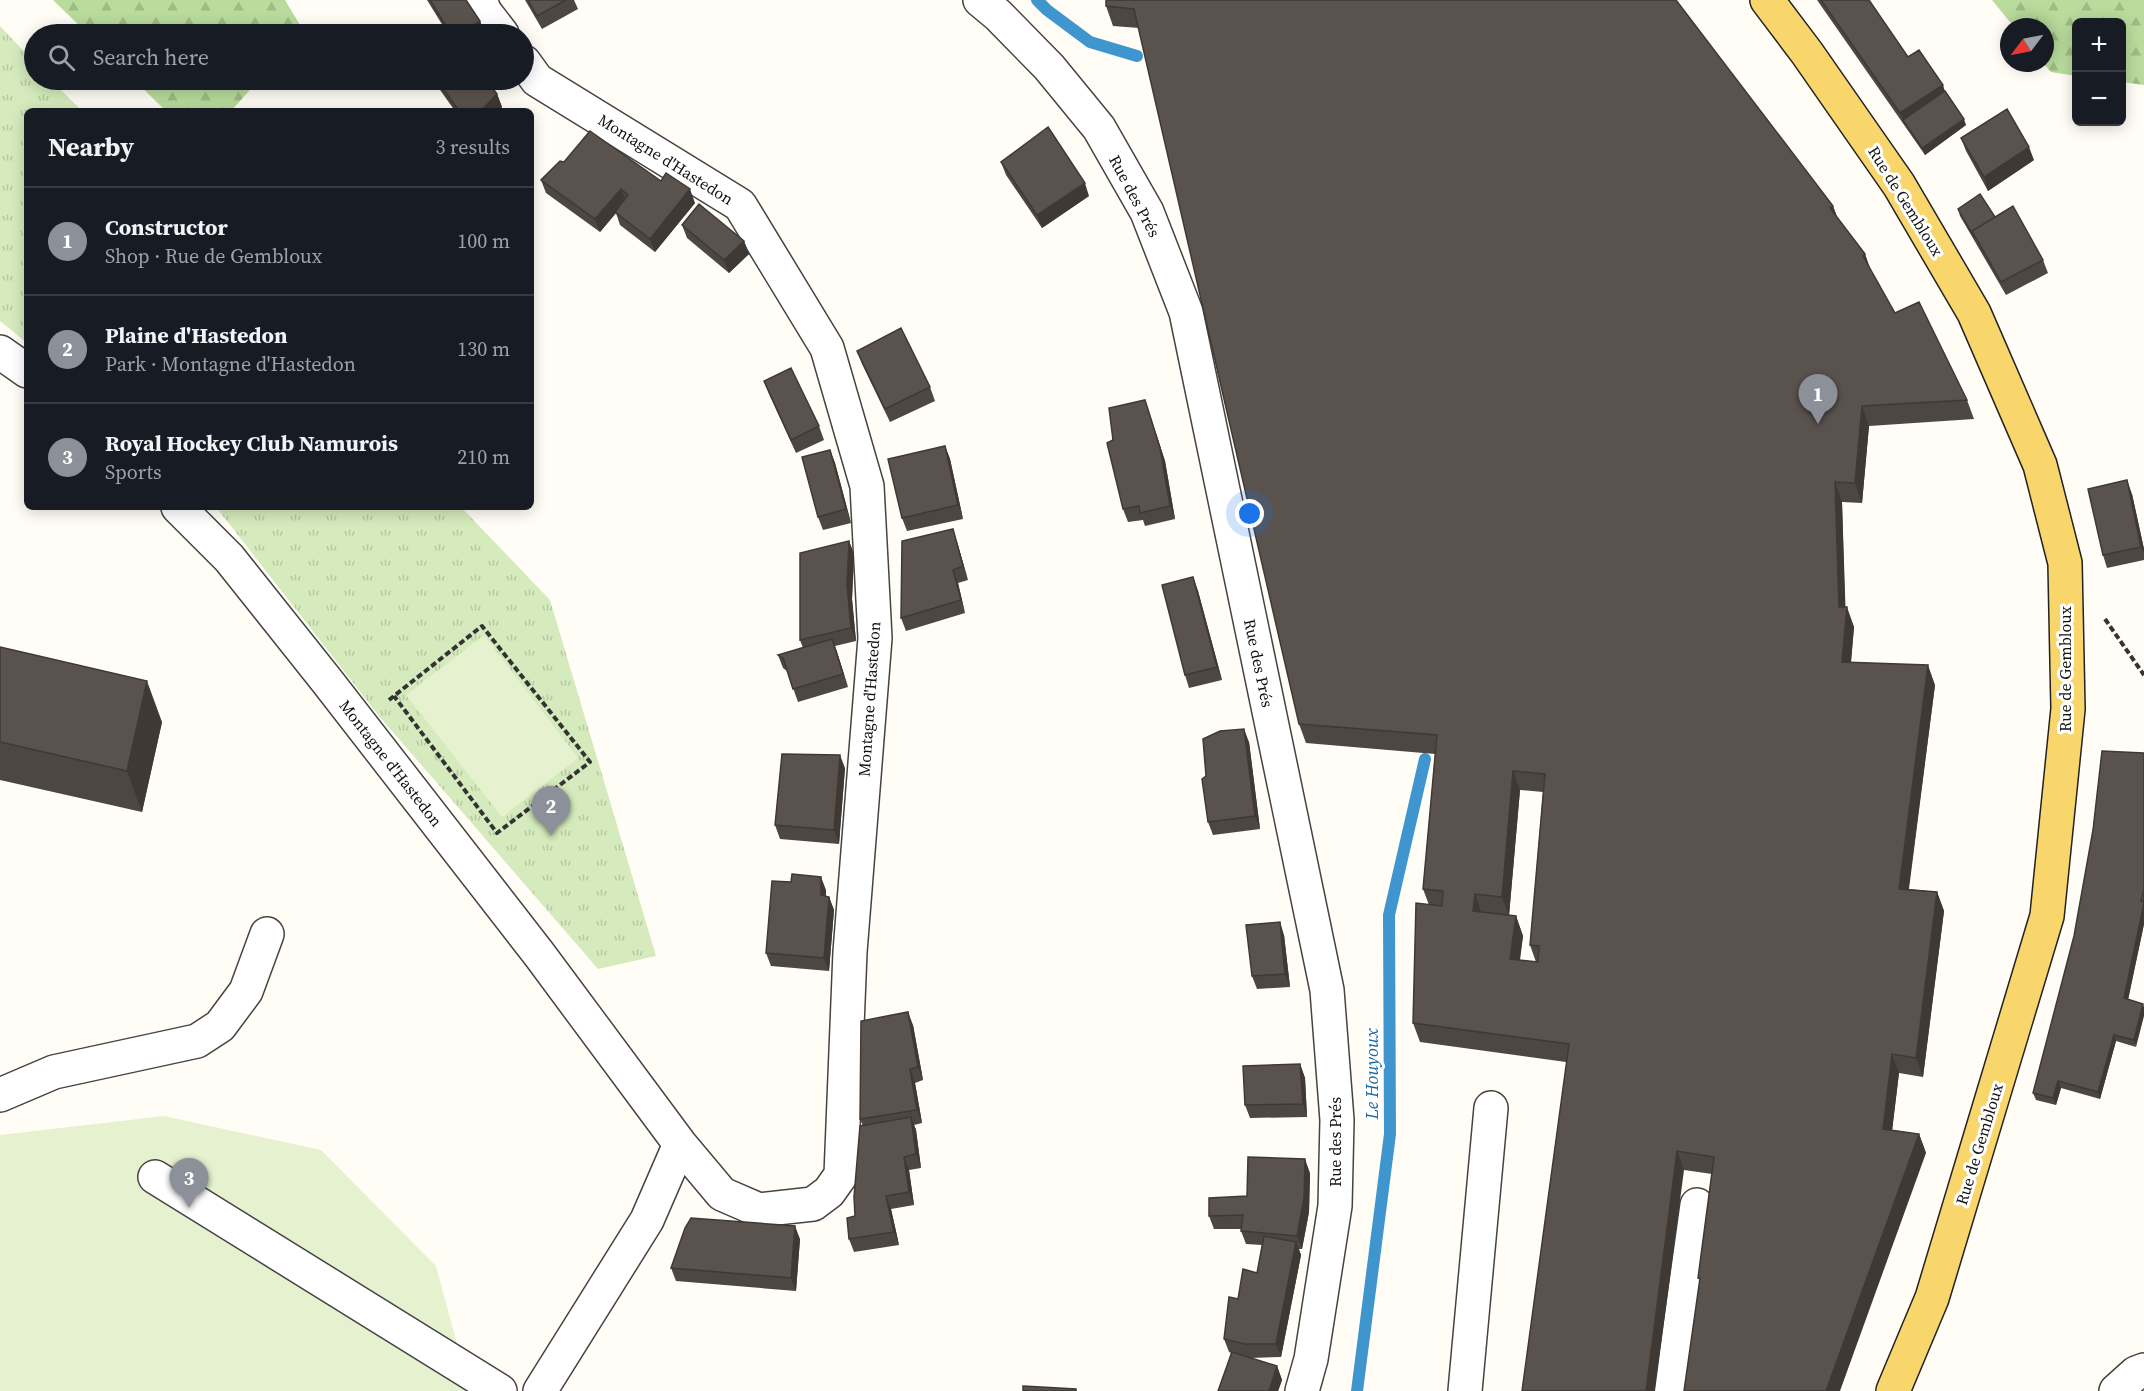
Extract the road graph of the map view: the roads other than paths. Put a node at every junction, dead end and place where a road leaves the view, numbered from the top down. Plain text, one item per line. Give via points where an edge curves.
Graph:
1 (480, 0) edge
2 (980, 0) edge
3 (1767, 0) edge
4 (494, 24) edge
5 (534, 76) edge
6 (0, 352) edge
7 (24, 369) edge
8 (181, 510) edge
9 (267, 934) dead end
10 (0, 1095) edge
11 (1491, 1108) dead end
12 (680, 1144) junction
13 (155, 1176) dead end
14 (1697, 1205) dead end
15 (2144, 1370) edge
16 (500, 1391) edge
17 (540, 1391) edge
18 (1302, 1391) edge
19 (1465, 1391) edge
20 (1671, 1391) edge
21 (1893, 1391) edge
22 (2115, 1391) edge

1 - 4 street
2 - 18 street, Rue des Prés via 1049,67 1099,128 1147,212 1186,312 1327,990 1337,1120 1335,1206 1311,1359
3 - 21 main road, Rue de Gembloux via 1899,185 1974,313 2040,465 2065,563 2068,709 2047,916 1932,1298
5 - 12 street, Montagne d'Hastedon via 740,205 827,348 867,486 875,638 850,952 841,1175 829,1192 813,1204 759,1210 722,1194
6 - 7 street
8 - 12 street, Montagne d'Hastedon via 229,558 360,723
9 - 10 street via 246,991 220,1026 197,1041 54,1072
11 - 19 street
12 - 17 street via 646,1220
13 - 16 street
14 - 20 street
15 - 22 street

